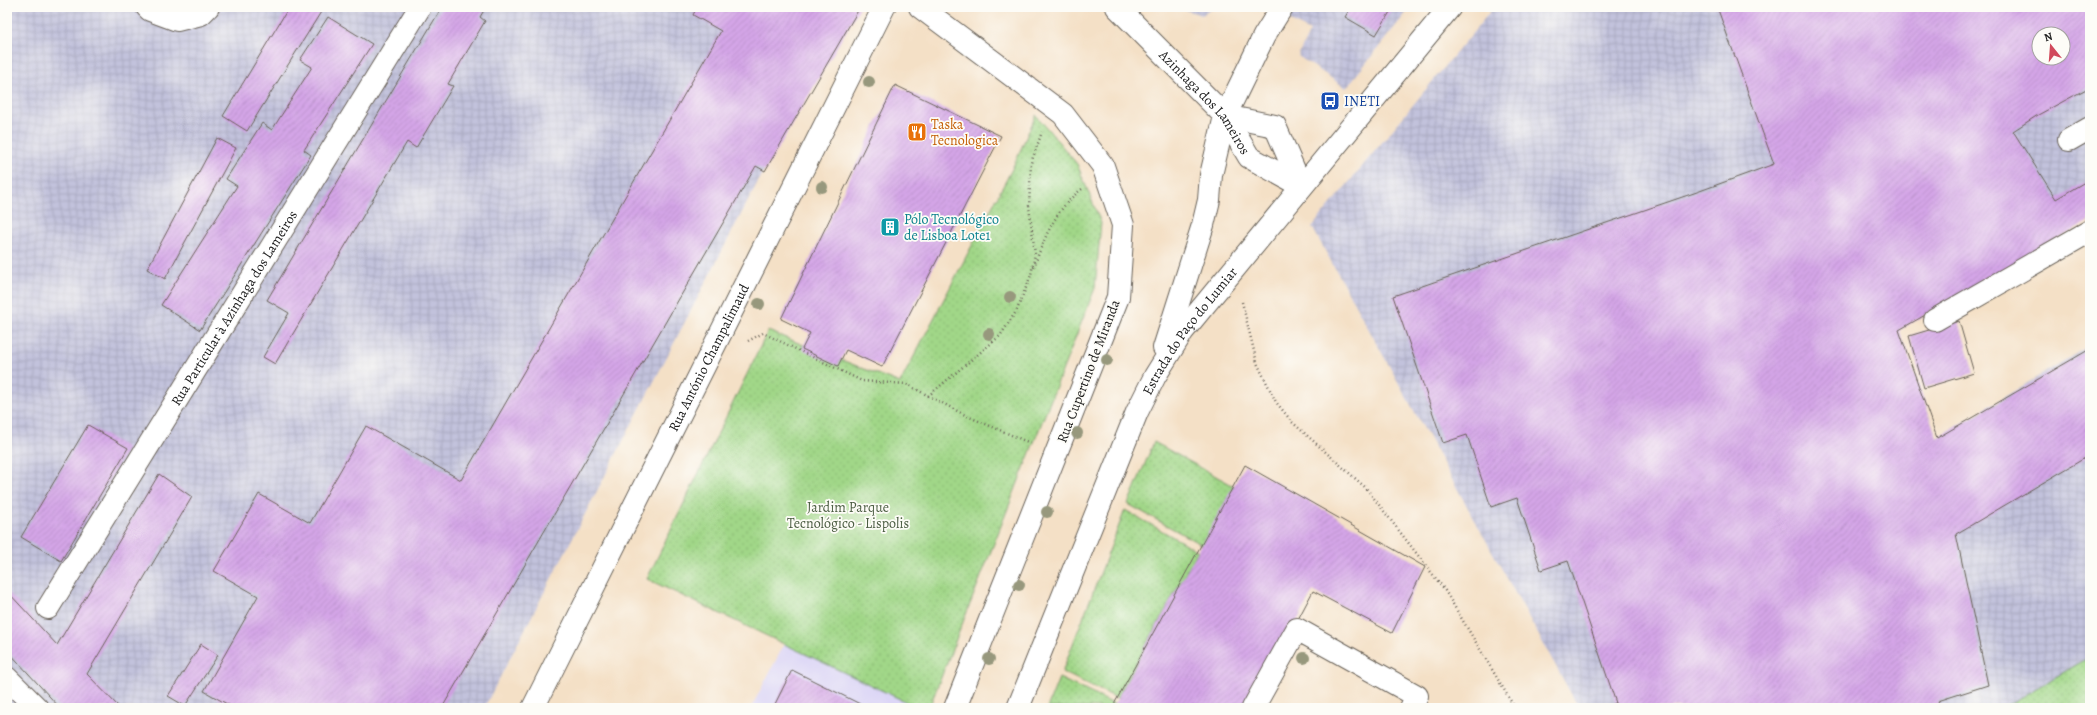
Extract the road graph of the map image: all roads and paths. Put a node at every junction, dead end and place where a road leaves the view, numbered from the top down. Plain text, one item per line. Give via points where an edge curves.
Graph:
1 (147, 7) edge
2 (208, 7) edge
3 (420, 7) edge
4 (884, 7) edge
5 (920, 7) edge
6 (1117, 7) edge
7 (1282, 7) edge
8 (1450, 7) edge
9 (1058, 109) junction
10 (1225, 116) junction
11 (2090, 128) edge
12 (2069, 140) dead end
13 (1105, 172) junction
14 (1301, 186) junction
15 (2090, 231) edge
16 (1233, 269) junction
17 (1031, 275) junction
18 (1936, 320) dead end
19 (763, 333) dead end
20 (1155, 376) junction
21 (928, 396) junction
22 (1055, 454) junction
23 (48, 608) dead end
24 (7, 678) edge
25 (37, 708) edge
26 (532, 708) edge
27 (955, 708) edge
28 (1018, 708) edge
29 (1253, 708) edge
30 (1411, 708) edge
31 (1515, 708) edge

1 - 2 street via 177,20 201,14
3 - 23 street, Rua Particular à Azinhaga dos Lameiros
4 - 26 street, Rua António Champalimaud
5 - 9 street, Rua Cupertino de Miranda
6 - 10 street, Azinhaga dos Lameiros
7 - 10 street via 1264,36
8 - 14 street, Estrada do Paço do Lumiar
9 - 13 street, Rua Cupertino de Miranda
9 - 17 path via 1041,133 1031,163 1029,207 1034,254
10 - 14 street, Azinhaga dos Lameiros via 1249,157
10 - 14 street via 1275,126
10 - 20 street via 1211,175 1203,226
11 - 12 street
13 - 17 path via 1078,191 1048,229
13 - 22 street, Rua Cupertino de Miranda via 1123,225 1118,297
14 - 16 street, Estrada do Paço do Lumiar
15 - 18 street
16 - 20 street, Estrada do Paço do Lumiar via 1183,331
16 - 31 path via 1257,363 1276,402 1292,422 1366,488 1444,589
17 - 21 path via 1017,310 1000,336
19 - 21 path via 862,381 906,384
20 - 28 street, Estrada do Paço do Lumiar via 1137,412
21 - 22 path
22 - 27 street, Rua Cupertino de Miranda
24 - 25 street
29 - 30 street via 1297,629 1417,696

